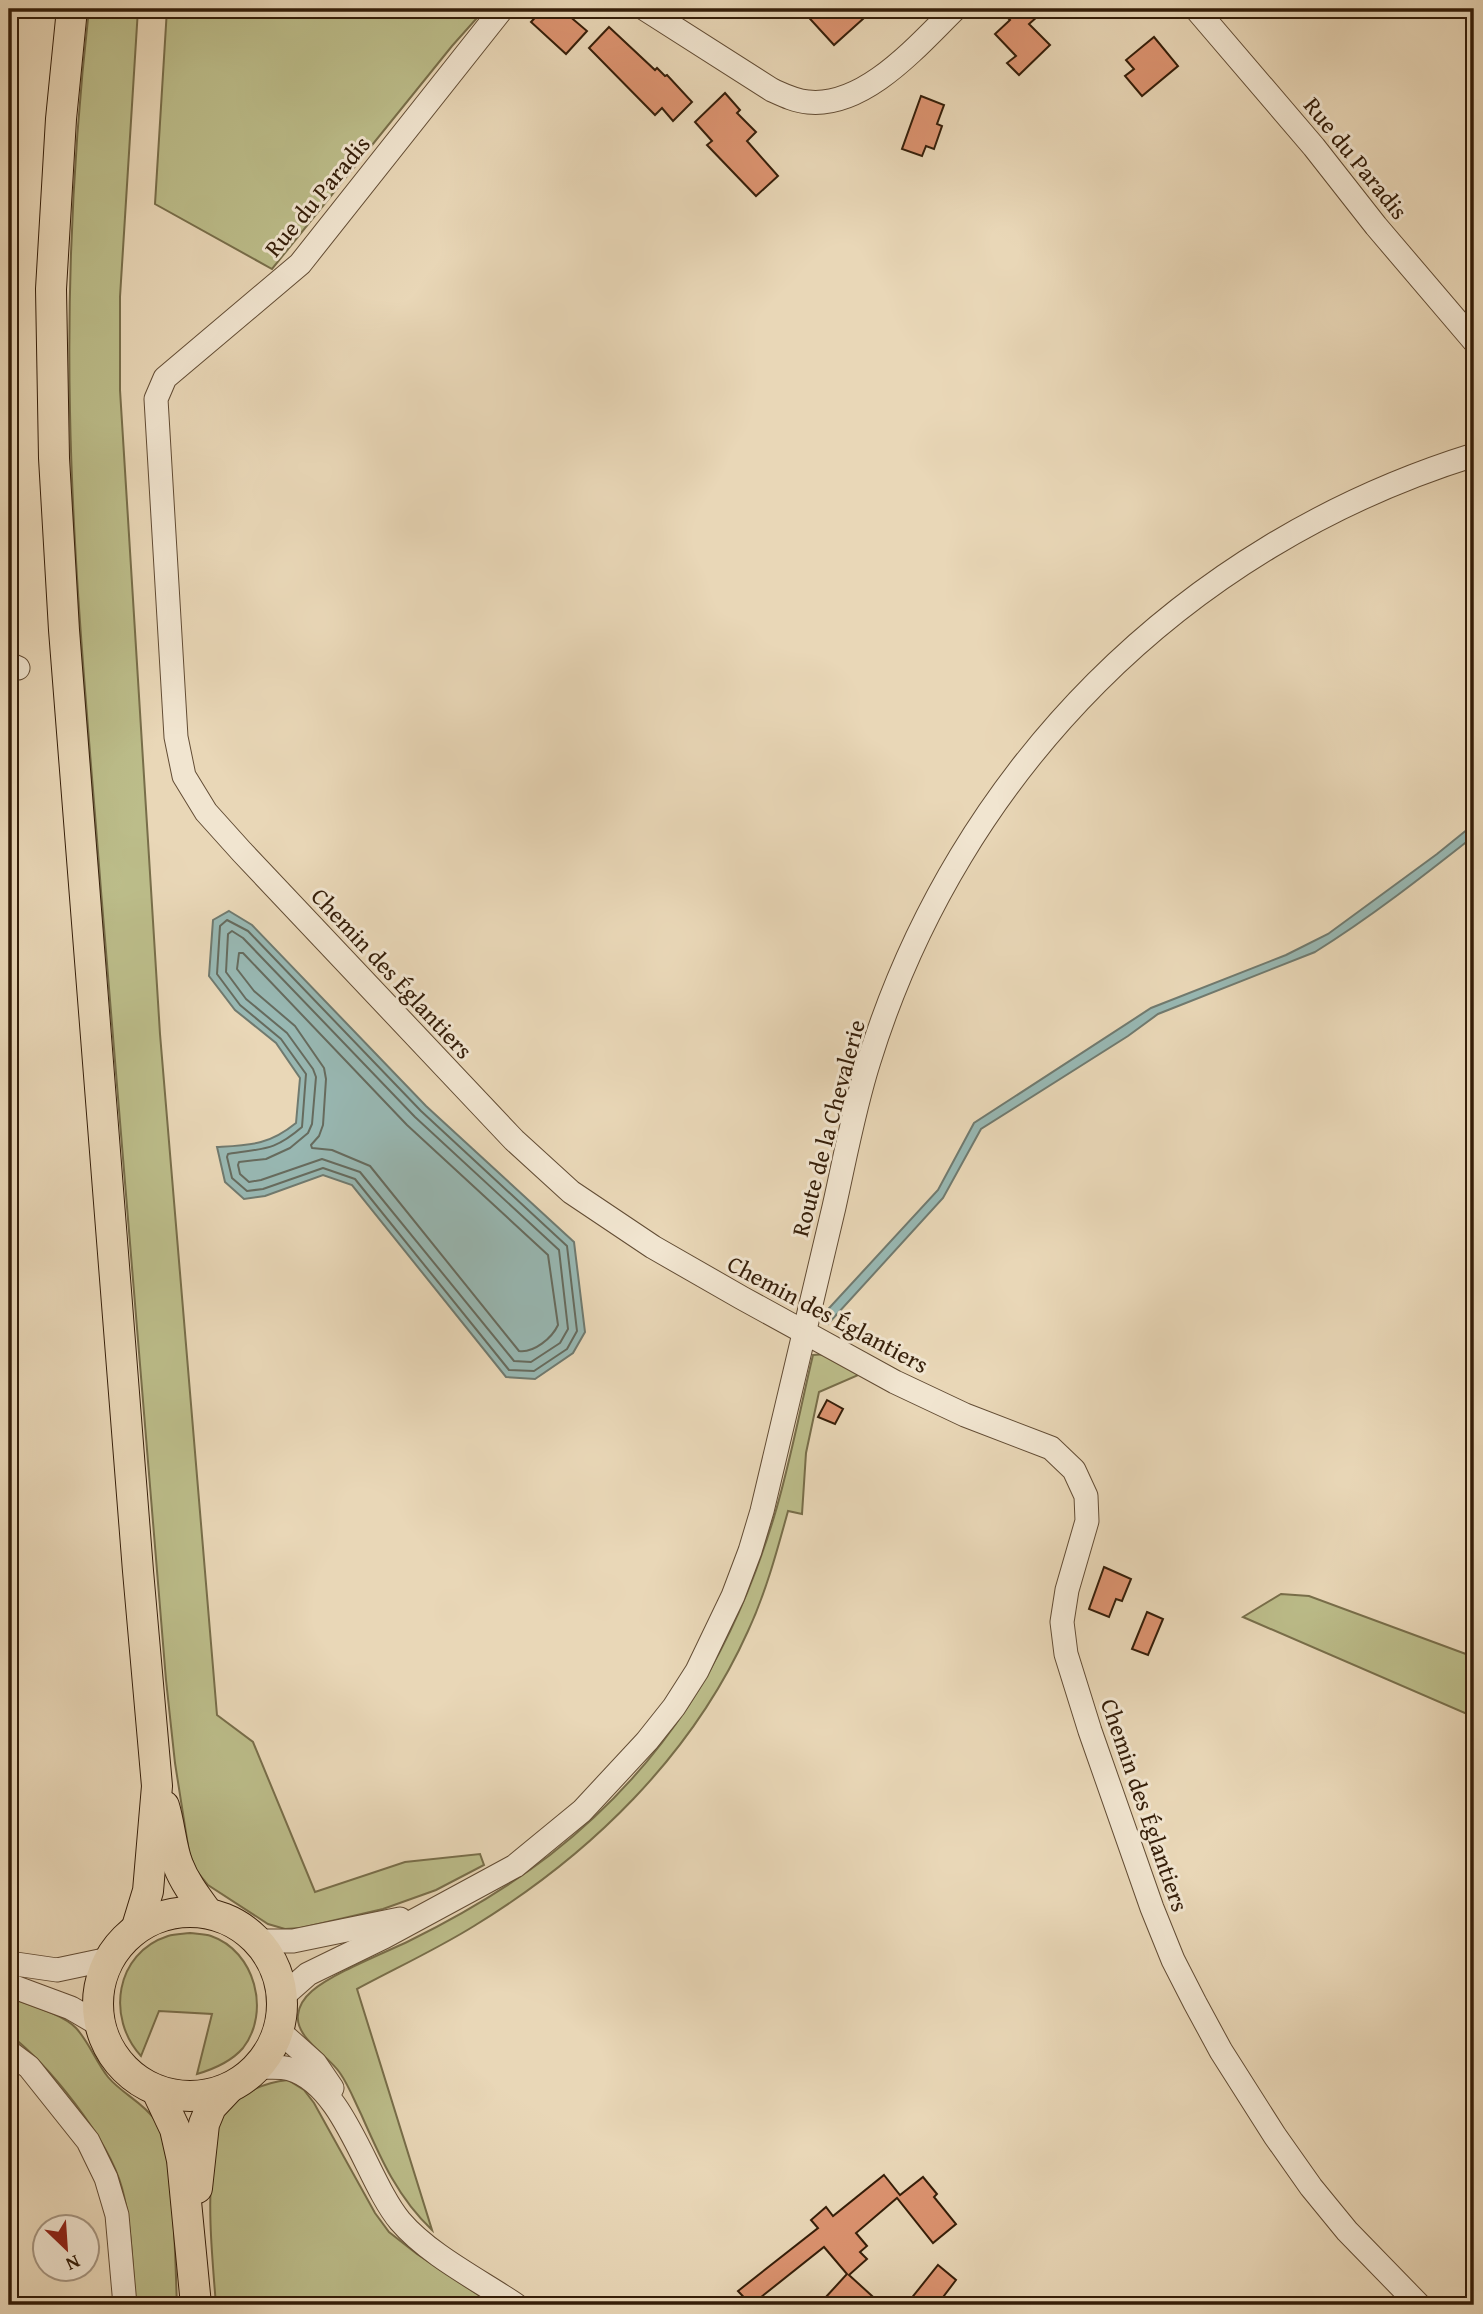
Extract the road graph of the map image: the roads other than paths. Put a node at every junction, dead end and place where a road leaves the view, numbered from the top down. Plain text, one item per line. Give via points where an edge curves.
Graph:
1 (72, 9) edge
2 (502, 9) edge
3 (645, 9) edge
4 (955, 9) edge
5 (1196, 9) edge
6 (1474, 341) edge
7 (156, 399) joint
8 (1474, 455) edge
9 (804, 1331) junction
10 (157, 1786) junction
11 (430, 1911) junction
12 (207, 1912) junction
13 (137, 1927) junction
14 (258, 1941) junction
15 (109, 1959) junction
16 (9, 1963) edge
17 (9, 1985) edge
18 (283, 1996) junction
19 (100, 2025) junction
20 (279, 2031) junction
21 (9, 2052) edge
22 (258, 2067) junction
23 (228, 2088) junction
24 (158, 2091) junction
25 (346, 2120) junction
26 (192, 2254) junction
27 (125, 2305) edge
28 (196, 2305) edge
29 (516, 2305) edge
30 (1419, 2305) edge

1 - 10 main road via 51,289 54,458 67,672
2 - 7 street, Rue du Paradis via 300,264 165,378
3 - 4 street via 772,90 809,103 841,98 873,83
5 - 6 street, Rue du Paradis
7 - 9 street, Chemin des Églantiers via 176,737 184,776 206,811 504,1130 571,1192 653,1247
8 - 9 street, Route de la Chevalerie via 1342,506 1225,575 1108,671 1005,787 949,873 901,971 868,1063
9 - 11 street, Route de la Chevalerie via 750,1551 716,1636 674,1707 616,1776 552,1838 506,1871
9 - 30 street, Chemin des Églantiers via 895,1382 1051,1448 1074,1470 1086,1496 1087,1521 1067,1590 1062,1622 1066,1654 1173,1960 1221,2051 1311,2187
10 - 12 main road via 177,1864
10 - 13 main road via 148,1891
11 - 14 street, Route de la Chevalerie via 293,1941
11 - 18 street, Route de la Chevalerie via 308,1974
12 - 13 main road via 159,1916
12 - 14 main road via 235,1922
13 - 15 main road
14 - 18 main road via 275,1966
15 - 16 street via 57,1970
15 - 19 main road via 100,1980
17 - 19 street via 71,2008
18 - 20 main road
19 - 24 main road via 111,2053 131,2076
20 - 22 main road
20 - 25 street via 315,2063
21 - 27 street via 29,2067 88,2141 106,2178 117,2215
22 - 23 main road
22 - 25 street via 289,2069 313,2081
23 - 24 main road via 205,2095
23 - 26 main road via 211,2107 204,2124
24 - 26 main road via 175,2129 182,2160
25 - 29 street via 383,2196 400,2220 419,2239
26 - 28 main road

